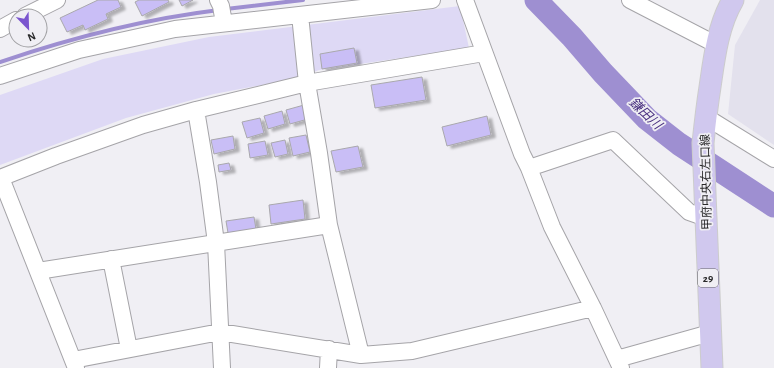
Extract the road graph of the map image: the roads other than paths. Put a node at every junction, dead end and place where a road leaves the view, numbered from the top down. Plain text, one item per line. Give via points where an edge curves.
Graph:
1 (57, 0) edge
2 (432, 0) edge
3 (466, 0) edge
4 (630, 0) edge
5 (733, 0) edge
6 (41, 8) edge
7 (223, 8) edge
8 (300, 15) junction
9 (717, 45) junction
10 (484, 53) junction
11 (0, 76) edge
12 (307, 84) junction
13 (196, 110) junction
14 (706, 117) junction
15 (774, 159) edge
16 (529, 168) junction
17 (0, 178) edge
18 (706, 218) junction
19 (329, 225) junction
20 (216, 243) junction
21 (111, 259) junction
22 (38, 271) junction
23 (594, 308) junction
24 (220, 332) junction
25 (710, 333) junction
26 (129, 349) junction
27 (329, 349) junction
28 (361, 355) junction
29 (619, 363) edge
30 (75, 364) edge
31 (222, 368) edge
32 (328, 368) edge
33 (712, 368) edge

1 - 6 street
2 - 8 street
3 - 10 street
4 - 9 street
5 - 9 main road, 甲府中央右左口線 / 29
7 - 8 street
7 - 11 street via 175,29 79,50
8 - 12 street
9 - 14 main road, 甲府中央右左口線 / 29
10 - 12 street
10 - 16 street
12 - 13 street
12 - 19 street
13 - 17 street via 144,125
13 - 20 street
14 - 15 street
14 - 18 main road, 甲府中央右左口線 / 29
16 - 18 street via 613,140 689,212
16 - 23 street via 552,227
17 - 22 street
18 - 25 main road, 甲府中央右左口線 / 29
19 - 20 street
19 - 28 street
20 - 21 street
20 - 24 street
21 - 22 street
21 - 26 street
22 - 30 street
23 - 28 street via 412,351
23 - 29 street
24 - 26 street
24 - 27 street
24 - 31 street
25 - 29 street
25 - 33 main road, 甲府中央右左口線 / 29
26 - 30 street
27 - 28 street
27 - 32 street

